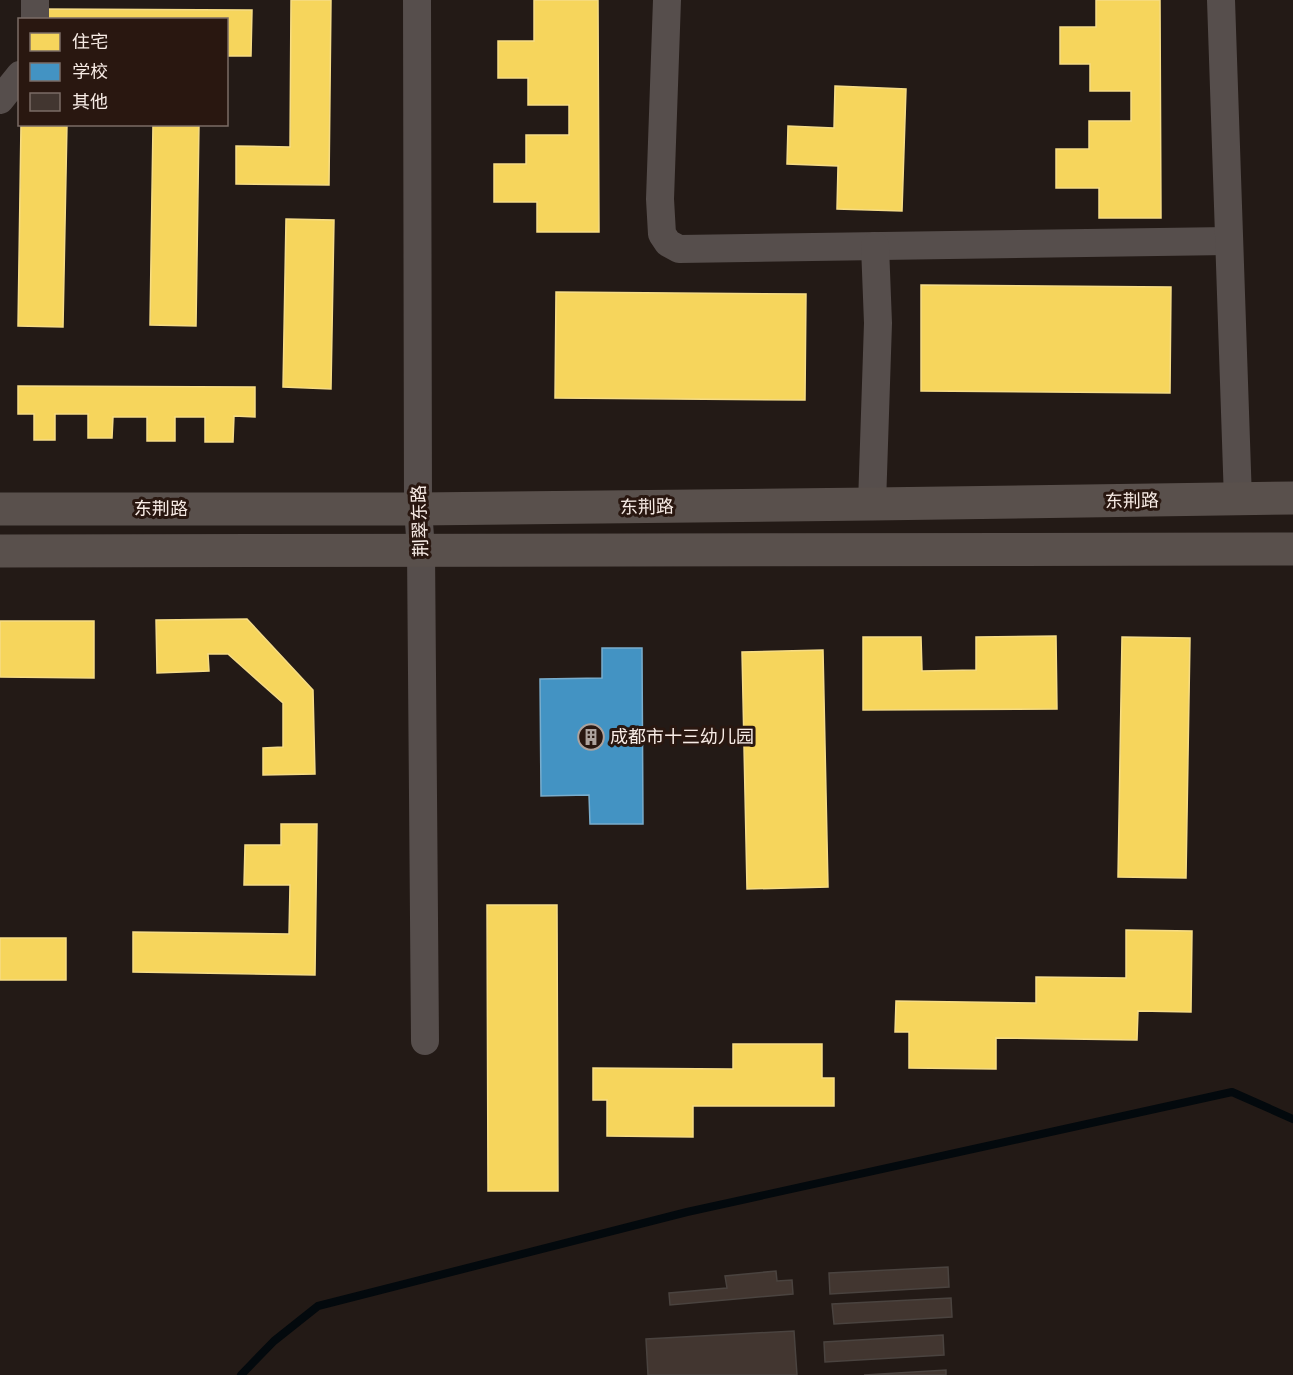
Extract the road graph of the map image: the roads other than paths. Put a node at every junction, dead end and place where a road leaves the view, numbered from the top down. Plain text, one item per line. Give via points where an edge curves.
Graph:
1 (35, 0) edge
2 (417, 0) edge
3 (667, 0) edge
4 (1221, 0) edge
5 (35, 18) edge
6 (18, 78) edge
7 (0, 100) edge
8 (1229, 241) junction
9 (875, 246) junction
10 (1293, 498) edge
11 (1238, 500) junction
12 (872, 504) junction
13 (0, 508) edge
14 (418, 509) junction
15 (1293, 549) edge
16 (421, 550) junction
17 (0, 551) edge
18 (425, 1041) dead end

1 - 5 street
2 - 14 street, 荆翠东路
3 - 9 street via 660,199 662,234 668,243 680,249
4 - 8 street
6 - 7 street
8 - 9 street
8 - 11 street
9 - 12 street via 878,323
10 - 11 street, 东荆路
11 - 12 street, 东荆路
12 - 14 street, 东荆路
13 - 14 street, 东荆路
14 - 16 street, 荆翠东路
15 - 16 street
16 - 17 street
16 - 18 street, 荆翠东路

